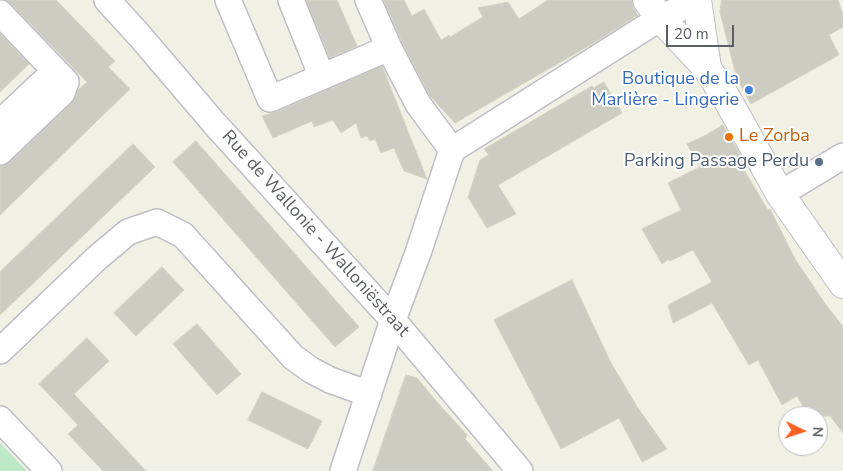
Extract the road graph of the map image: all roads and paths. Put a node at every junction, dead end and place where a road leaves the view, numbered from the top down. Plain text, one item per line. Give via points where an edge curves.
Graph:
1 (107, 0) edge
2 (228, 0) edge
3 (291, 0) edge
4 (368, 0) edge
5 (697, 0) edge
6 (654, 9) edge
7 (0, 13) edge
8 (389, 48) junction
9 (707, 68) junction
10 (55, 71) junction
11 (322, 77) junction
12 (0, 123) edge
13 (452, 150) junction
14 (0, 152) edge
15 (843, 156) edge
16 (780, 194) junction
17 (843, 284) edge
18 (393, 320) junction
19 (0, 351) edge
20 (369, 394) junction
21 (0, 420) edge
22 (49, 471) edge
23 (343, 471) edge
24 (520, 471) edge

1 - 18 street, Rue de Wallonie - Walloniëstraat
2 - 11 street via 270,99
3 - 11 street
4 - 8 street
5 - 6 street
5 - 9 street
6 - 9 street
6 - 13 street
7 - 10 street
8 - 11 street
8 - 13 street via 418,104
9 - 16 street
10 - 12 street
10 - 14 street via 66,82 62,93
13 - 18 street
15 - 16 street
16 - 17 street
18 - 20 street
18 - 24 street, Rue de Wallonie - Walloniëstraat
19 - 20 street via 128,232 157,222 183,234 293,357 330,380
20 - 23 street
21 - 22 street

